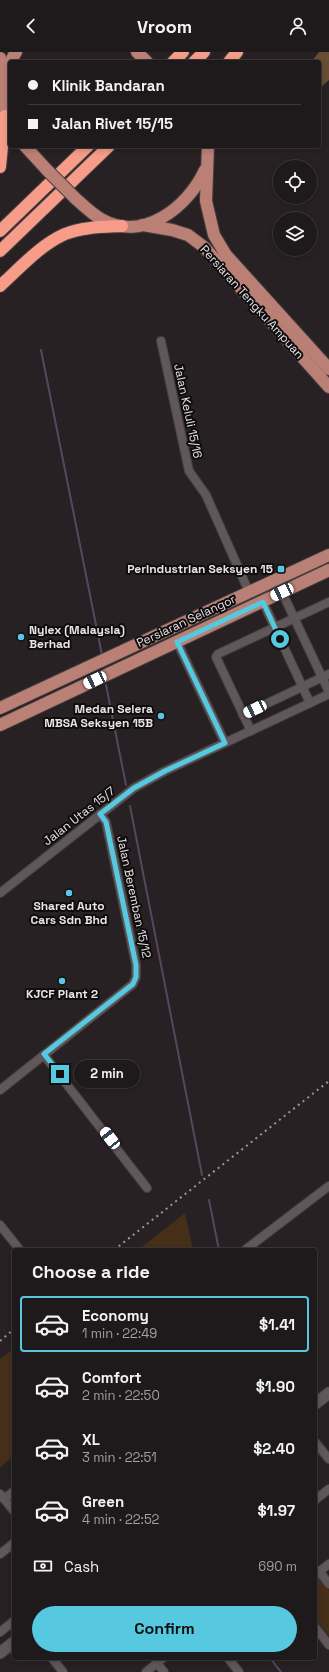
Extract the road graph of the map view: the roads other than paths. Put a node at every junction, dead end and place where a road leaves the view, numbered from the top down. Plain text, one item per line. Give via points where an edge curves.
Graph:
1 (137, 52) edge
2 (183, 52) edge
3 (204, 52) edge
4 (238, 52) edge
5 (0, 58) edge
6 (145, 60) edge
7 (175, 60) edge
8 (196, 60) edge
9 (231, 60) edge
10 (8, 67) edge
11 (1, 87) junction
12 (7, 120) edge
13 (27, 148) edge
14 (86, 148) edge
15 (107, 148) edge
16 (208, 148) edge
17 (207, 165) junction
18 (0, 167) edge
19 (143, 225) junction
20 (122, 226) junction
21 (0, 231) edge
22 (0, 251) edge
23 (0, 286) edge
24 (161, 341) dead end
25 (329, 369) edge
26 (329, 387) edge
27 (329, 555) edge
28 (329, 570) edge
29 (249, 592) junction
30 (282, 592) junction
31 (263, 602) junction
32 (329, 602) edge
33 (294, 618) junction
34 (275, 627) junction
35 (177, 642) junction
36 (326, 676) edge
37 (303, 687) junction
38 (329, 692) edge
39 (310, 702) junction
40 (0, 708) edge
41 (243, 714) junction
42 (0, 725) edge
43 (251, 731) junction
44 (225, 743) junction
45 (100, 814) junction
46 (0, 893) edge
47 (44, 1054) junction
48 (0, 1090) edge
49 (329, 1186) edge
50 (147, 1188) dead end
51 (0, 1225) edge
52 (18, 1248) edge
53 (248, 1248) edge
54 (329, 1393) edge
55 (317, 1401) edge
56 (317, 1444) edge
57 (329, 1459) edge
58 (329, 1489) edge
59 (12, 1492) edge
60 (2, 1496) edge
61 (317, 1498) edge
62 (12, 1508) edge
63 (12, 1545) edge
64 (0, 1554) edge
65 (329, 1564) edge
66 (318, 1572) edge
67 (329, 1584) edge
68 (12, 1623) edge
69 (317, 1630) edge
70 (0, 1632) edge
71 (12, 1644) edge
72 (329, 1645) edge
73 (0, 1653) edge
74 (54, 1660) edge
75 (230, 1660) edge
76 (160, 1661) edge
77 (63, 1672) edge
78 (146, 1672) edge
79 (164, 1672) edge
80 (239, 1672) edge

1 - 6 main road
2 - 7 highway
3 - 8 highway
4 - 9 highway
5 - 11 main road
10 - 11 main road
11 - 12 main road
12 - 18 highway
13 - 20 main road, bridge via 75,198 102,220
14 - 21 highway
15 - 22 highway
16 - 17 main road, Persiaran Tengku Ampuan
17 - 19 main road via 198,184 183,203 170,214
17 - 25 main road, Persiaran Tengku Ampuan via 206,201 214,235 226,255
19 - 20 main road
19 - 26 main road, Persiaran Tengku Ampuan via 188,235 204,248
20 - 23 highway via 87,229 66,234 49,242
24 - 29 street, Jalan Keluli 15/16 via 189,471 206,495
27 - 29 main road, Persiaran Selangor
28 - 30 main road, Persiaran Selangor
29 - 40 main road, Persiaran Selangor
30 - 31 main road, Persiaran Selangor
30 - 33 street
31 - 34 street
31 - 35 main road, Persiaran Selangor
32 - 33 street
33 - 34 street
33 - 36 street
34 - 37 street
34 - 41 street via 216,656
35 - 42 main road, Persiaran Selangor
35 - 44 street
36 - 37 street
36 - 38 street
37 - 39 street
37 - 41 street
38 - 39 street, Jalan Utas 15/7
39 - 43 street, Jalan Utas 15/7
41 - 43 street
43 - 44 street, Jalan Utas 15/7
44 - 45 street, Jalan Utas 15/7 via 134,788
45 - 46 street, Jalan Utas 15/7
45 - 47 street, Jalan Beremban 15/12 via 106,822 136,965 136,977 133,984
47 - 48 street, Jalan Beremban 15/12
47 - 50 street
49 - 53 street
51 - 52 street
54 - 55 street
56 - 57 street
58 - 61 street
59 - 60 street
60 - 62 street
63 - 64 street
65 - 66 street
66 - 67 street
68 - 70 street
69 - 72 street
71 - 73 street
74 - 77 street
75 - 80 street
76 - 78 street
76 - 79 street

